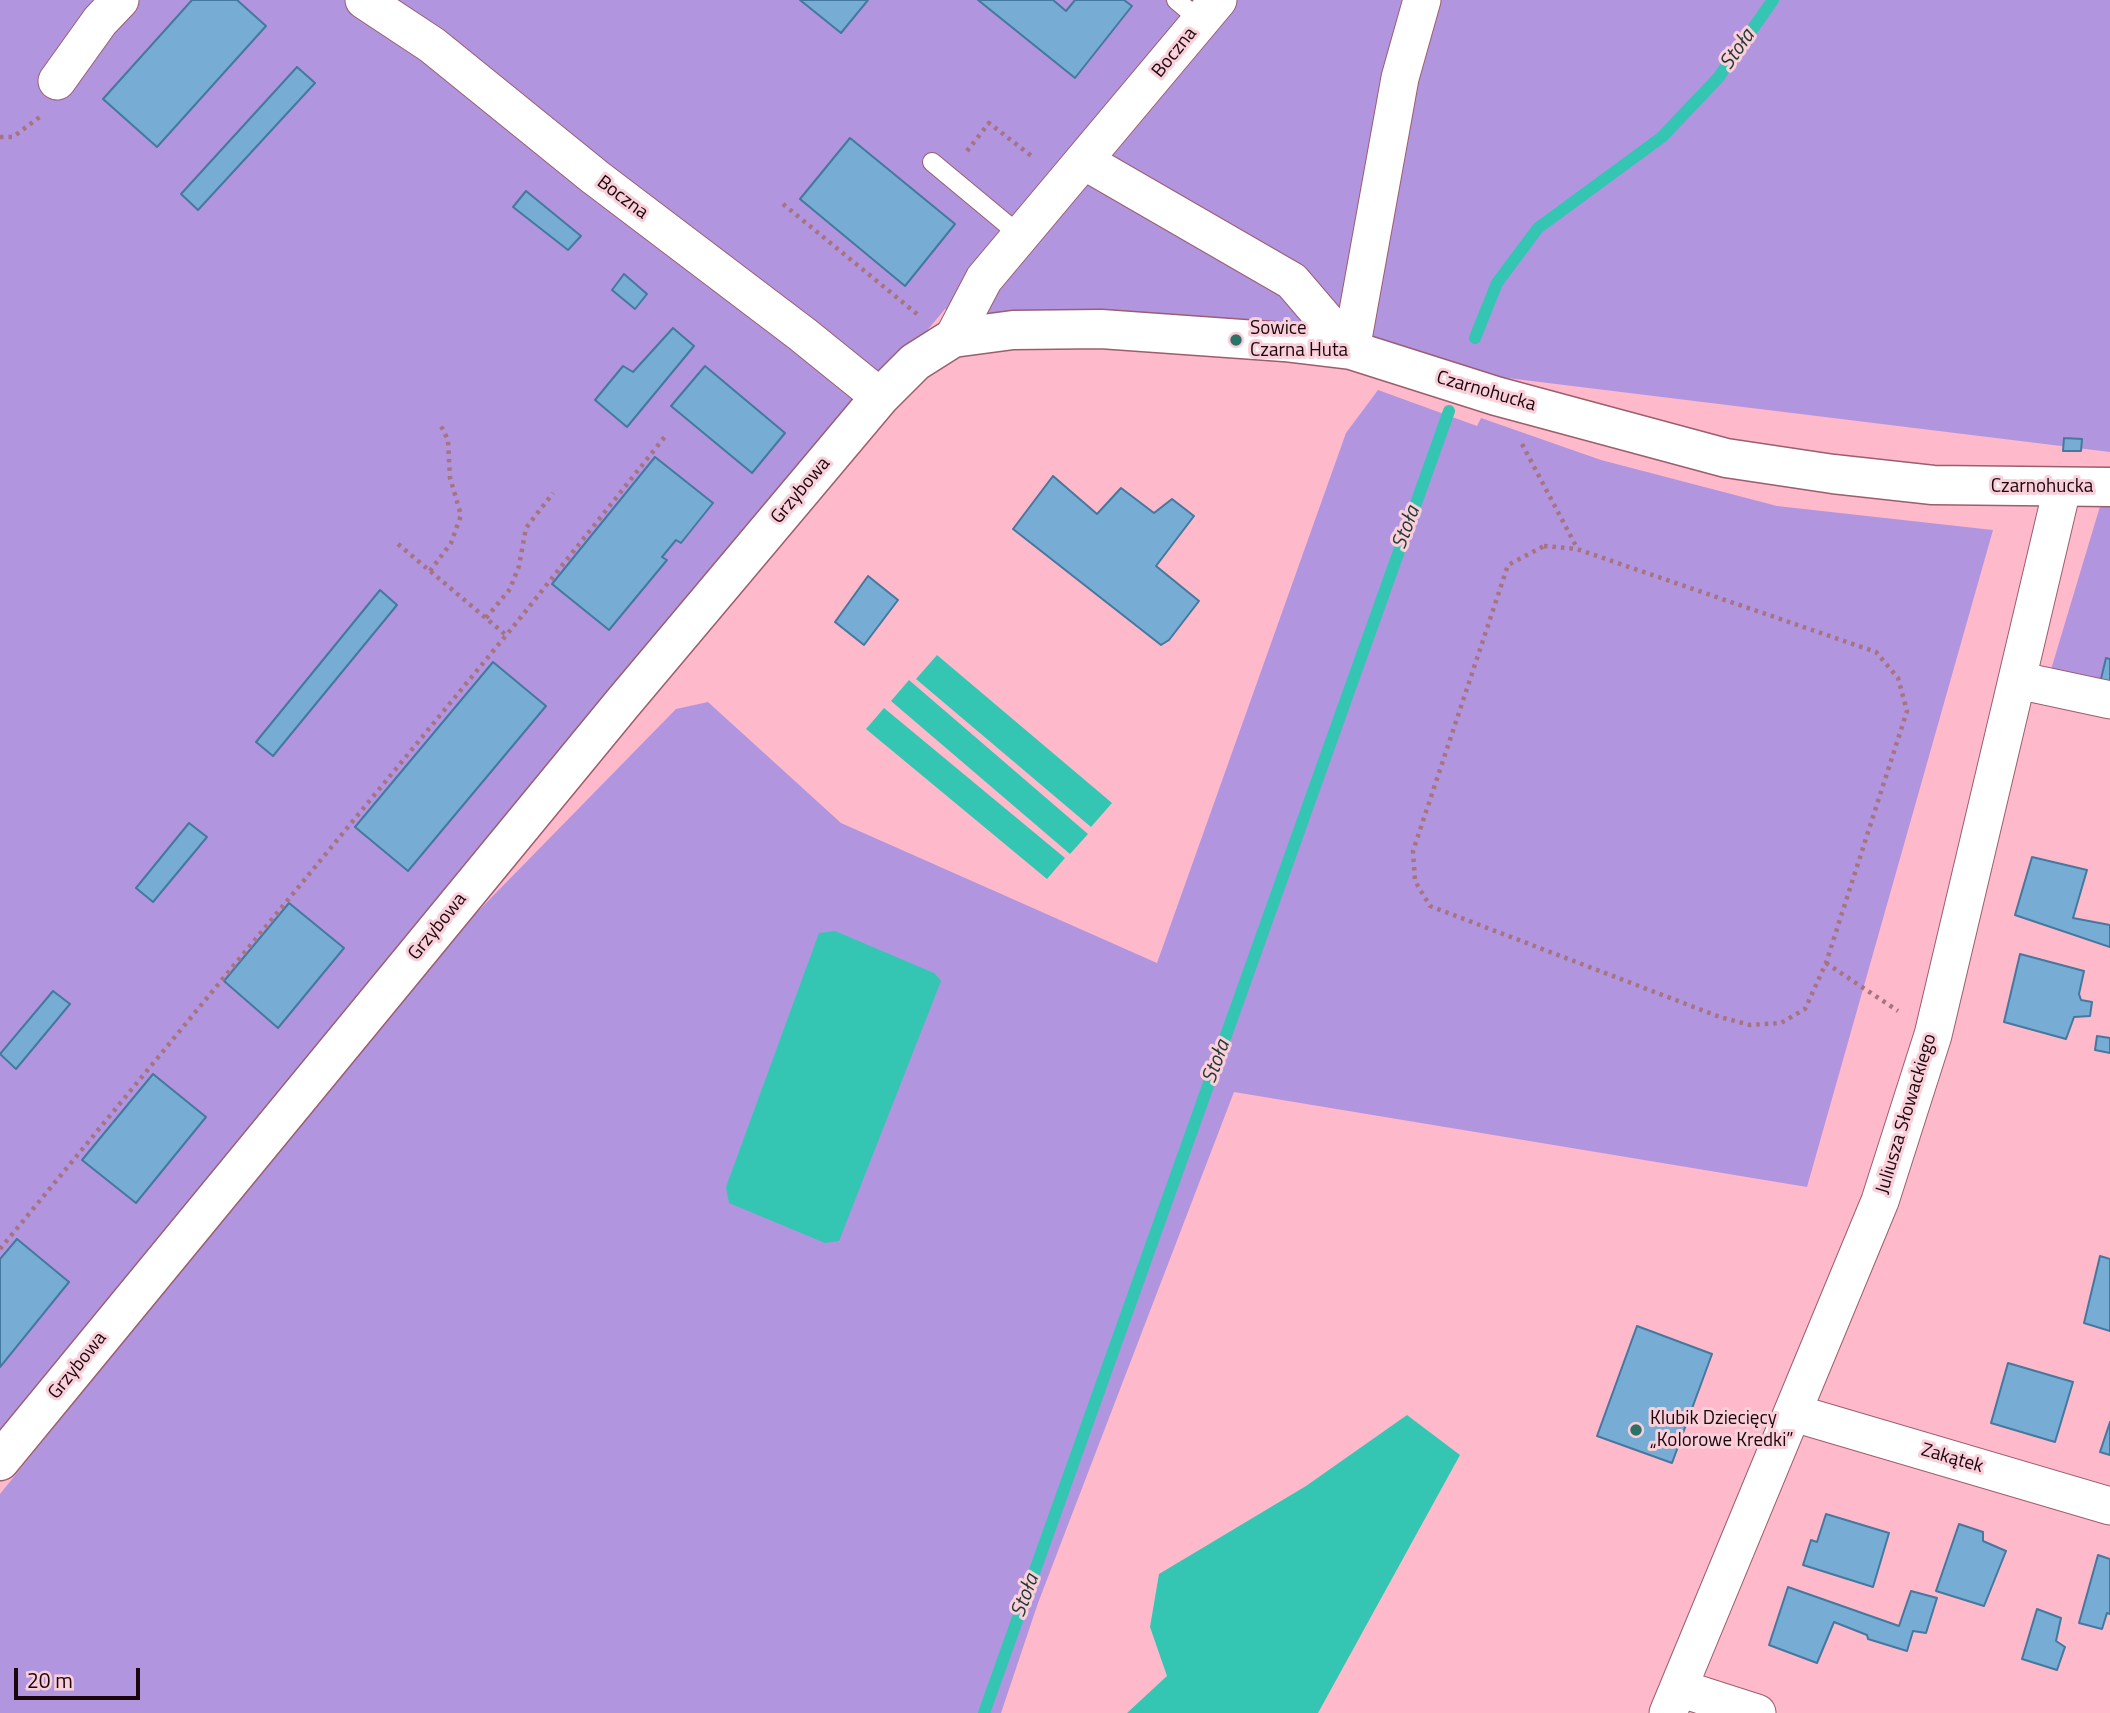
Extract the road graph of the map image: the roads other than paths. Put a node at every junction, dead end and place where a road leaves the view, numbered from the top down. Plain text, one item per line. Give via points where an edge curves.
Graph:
1 (120, 0) edge
2 (364, 0) edge
3 (1422, 0) edge
4 (1199, 7) edge
5 (57, 81) dead end
6 (932, 162) dead end
7 (1086, 162) junction
8 (1021, 236) junction
9 (938, 329) junction
10 (1351, 350) junction
11 (880, 397) junction
12 (2110, 487) edge
13 (2062, 489) junction
14 (2017, 680) junction
15 (2110, 700) edge
16 (1794, 1413) junction
17 (0, 1461) edge
18 (2110, 1506) edge
19 (1674, 1700) edge
20 (1757, 1713) edge

1 - 5 street
2 - 11 street, Boczna via 432,45
3 - 10 street via 1400,78
4 - 7 street, Boczna
6 - 8 lane
7 - 8 street, Boczna
7 - 10 street via 1292,281
8 - 9 street, Boczna
9 - 10 street, Czarnohucka via 1101,330
9 - 11 street, Czarnohucka via 915,362
10 - 13 street, Czarnohucka via 1496,396 1726,458 1933,485
11 - 17 street, Grzybowa via 628,696
12 - 13 street, Czarnohucka
13 - 14 street, Juliusza Słowackiego
14 - 15 street
14 - 16 street, Juliusza Słowackiego via 1933,1035 1880,1201
16 - 18 street, Zakątek
16 - 19 street, Juliusza Słowackiego
19 - 20 street

